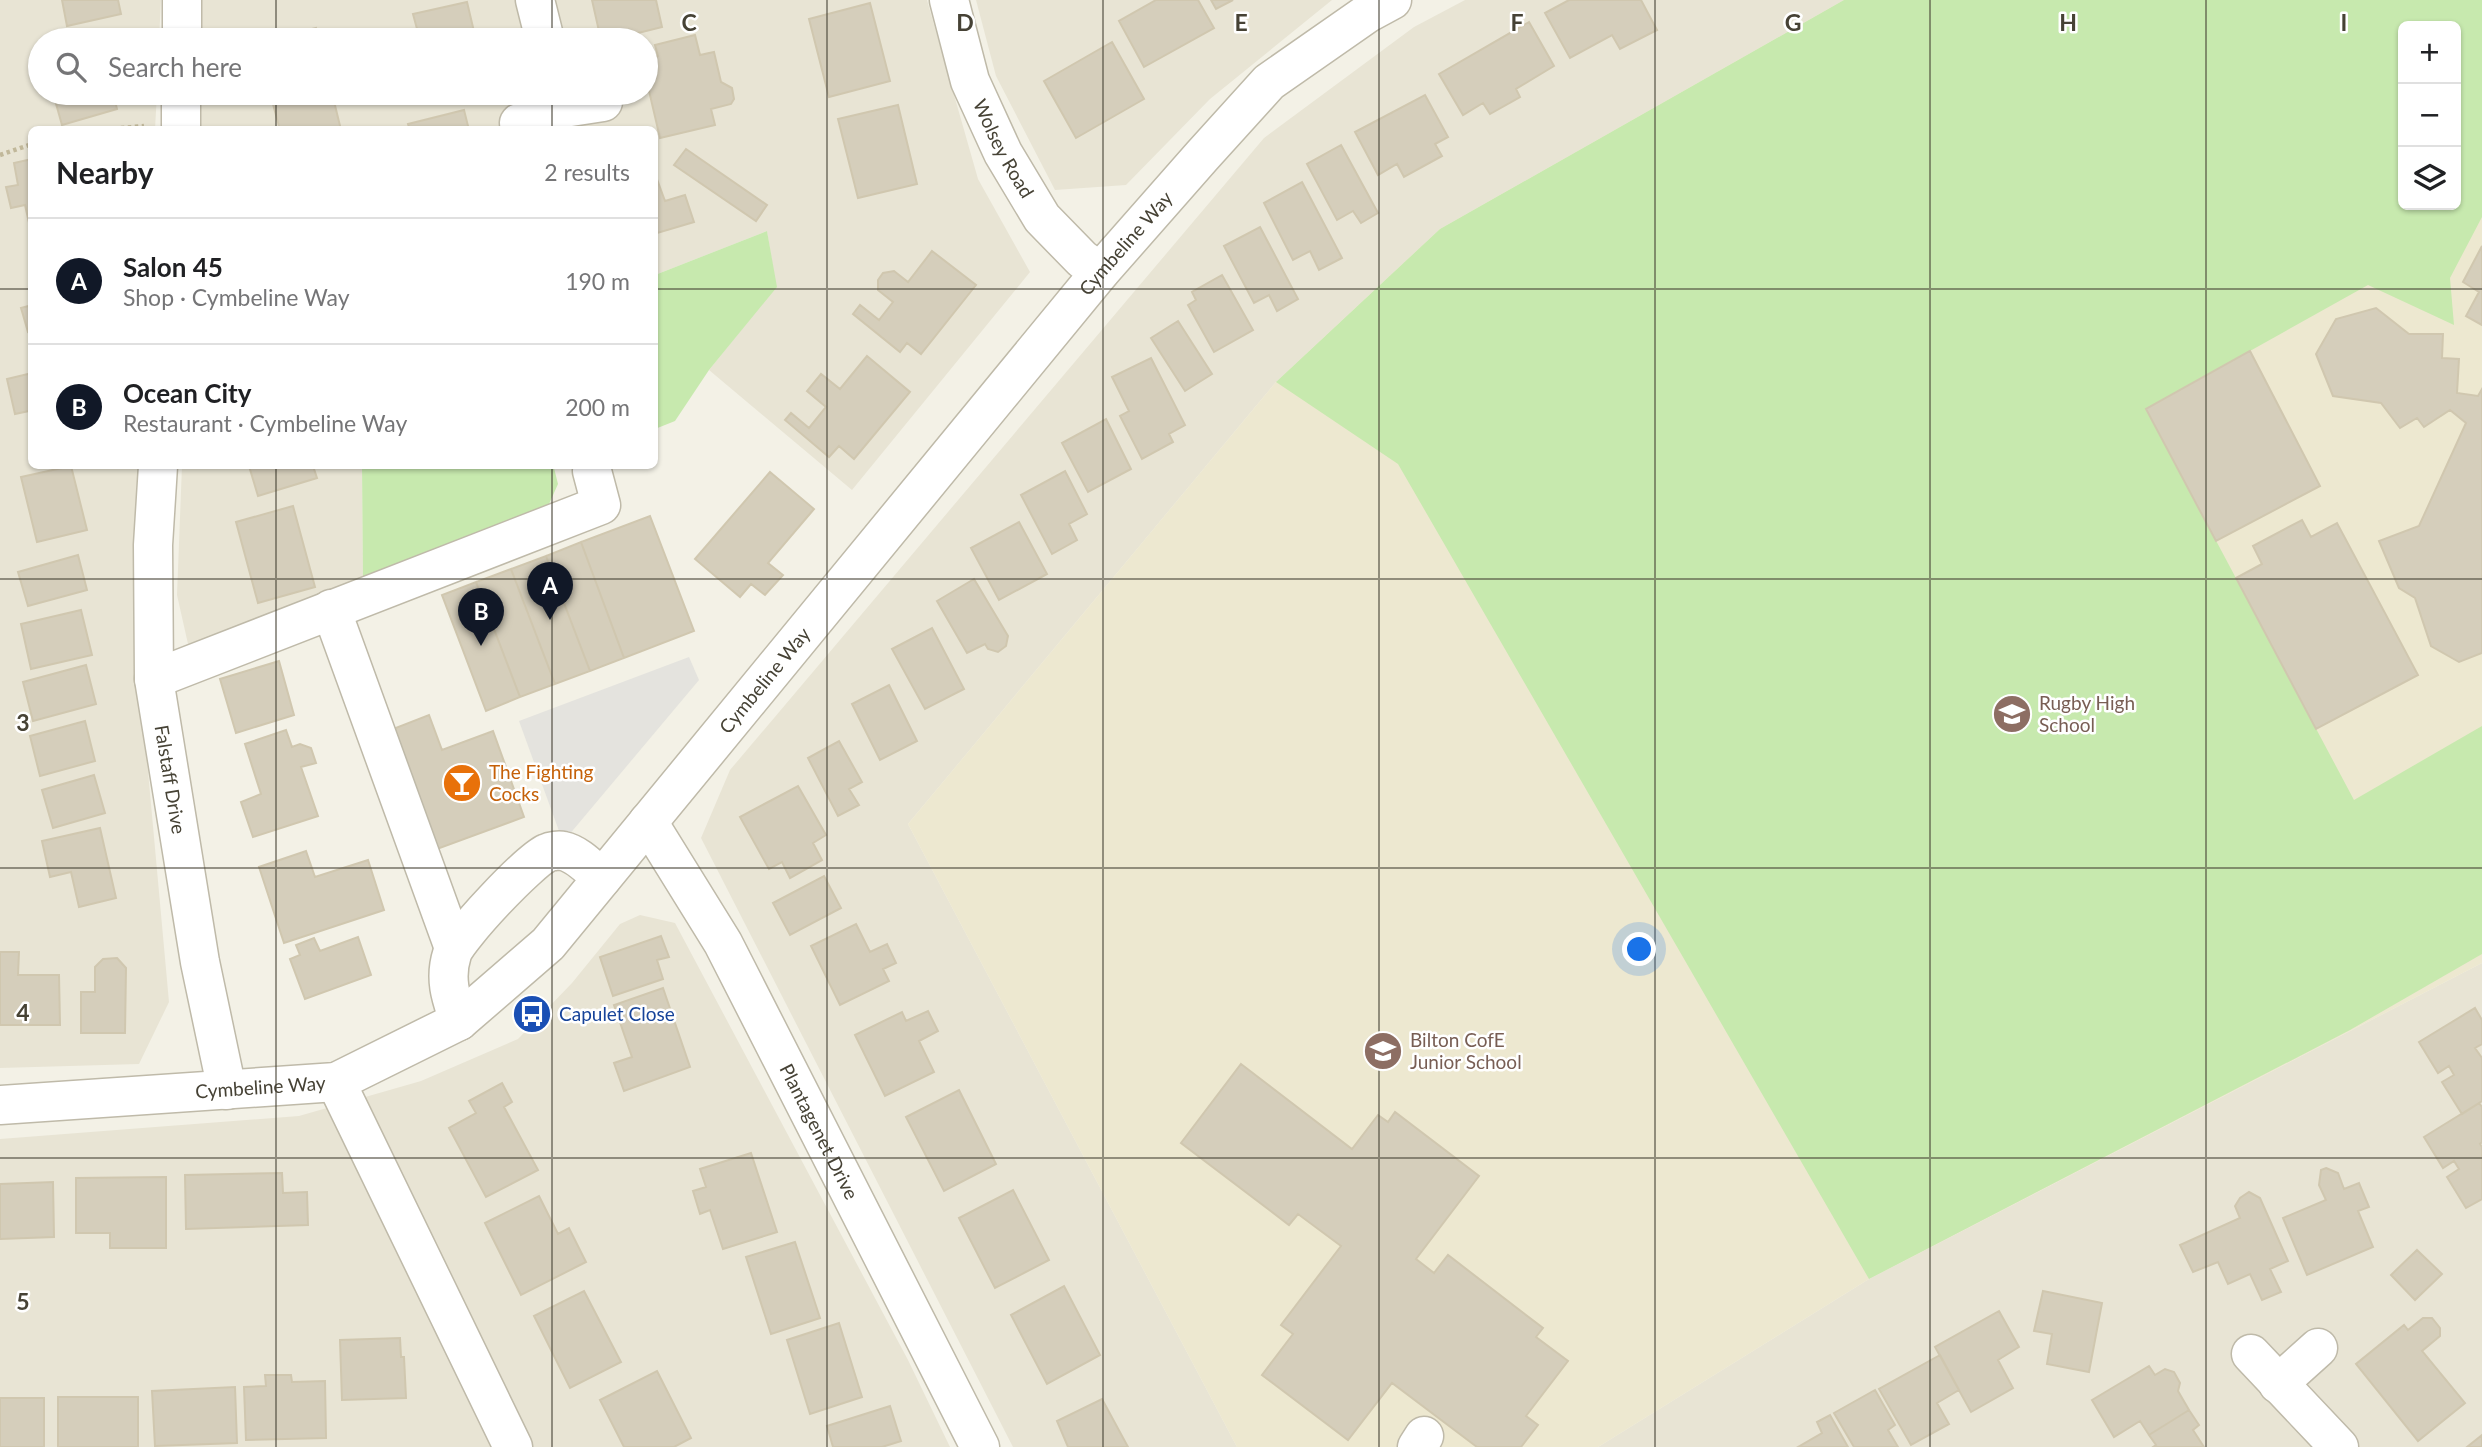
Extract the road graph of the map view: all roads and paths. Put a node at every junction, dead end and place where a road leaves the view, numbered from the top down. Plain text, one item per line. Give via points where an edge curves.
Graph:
1 (182, 0) edge
2 (535, 0) edge
3 (949, 0) edge
4 (1392, 0) edge
5 (182, 28) edge
6 (542, 28) edge
7 (181, 105) edge
8 (553, 105) edge
9 (519, 123) dead end
10 (180, 126) edge
11 (28, 145) edge
12 (0, 155) edge
13 (1100, 272) junction
14 (158, 469) edge
15 (592, 471) dead end
16 (331, 610) junction
17 (154, 679) junction
18 (648, 822) junction
19 (602, 878) junction
20 (454, 948) junction
21 (459, 1021) junction
22 (336, 1082) junction
23 (227, 1090) junction
24 (0, 1105) edge
25 (2318, 1348) dead end
26 (2251, 1354) dead end
27 (2278, 1384) junction
28 (513, 1447) edge
29 (980, 1447) edge
30 (2339, 1447) edge

1 - 5 street
2 - 6 street
3 - 13 street, Wolsey Road via 970,81 1003,153 1042,218
4 - 13 street, Cymbeline Way via 1269,82
7 - 10 street
8 - 9 street
11 - 12 path
13 - 18 street, Cymbeline Way
14 - 17 street, Falstaff Drive
15 - 16 street via 601,505
16 - 17 street
16 - 20 street
17 - 23 street, Falstaff Drive via 200,962
18 - 19 street, Cymbeline Way
18 - 29 street, Plantagenet Drive via 723,943
19 - 20 street via 576,856 562,850 547,853 519,876
19 - 21 street, Cymbeline Way via 548,944
20 - 21 street via 447,975
21 - 22 street, Cymbeline Way
22 - 23 street, Cymbeline Way
22 - 28 street
23 - 24 street, Cymbeline Way
25 - 27 street
26 - 27 street
27 - 30 street

